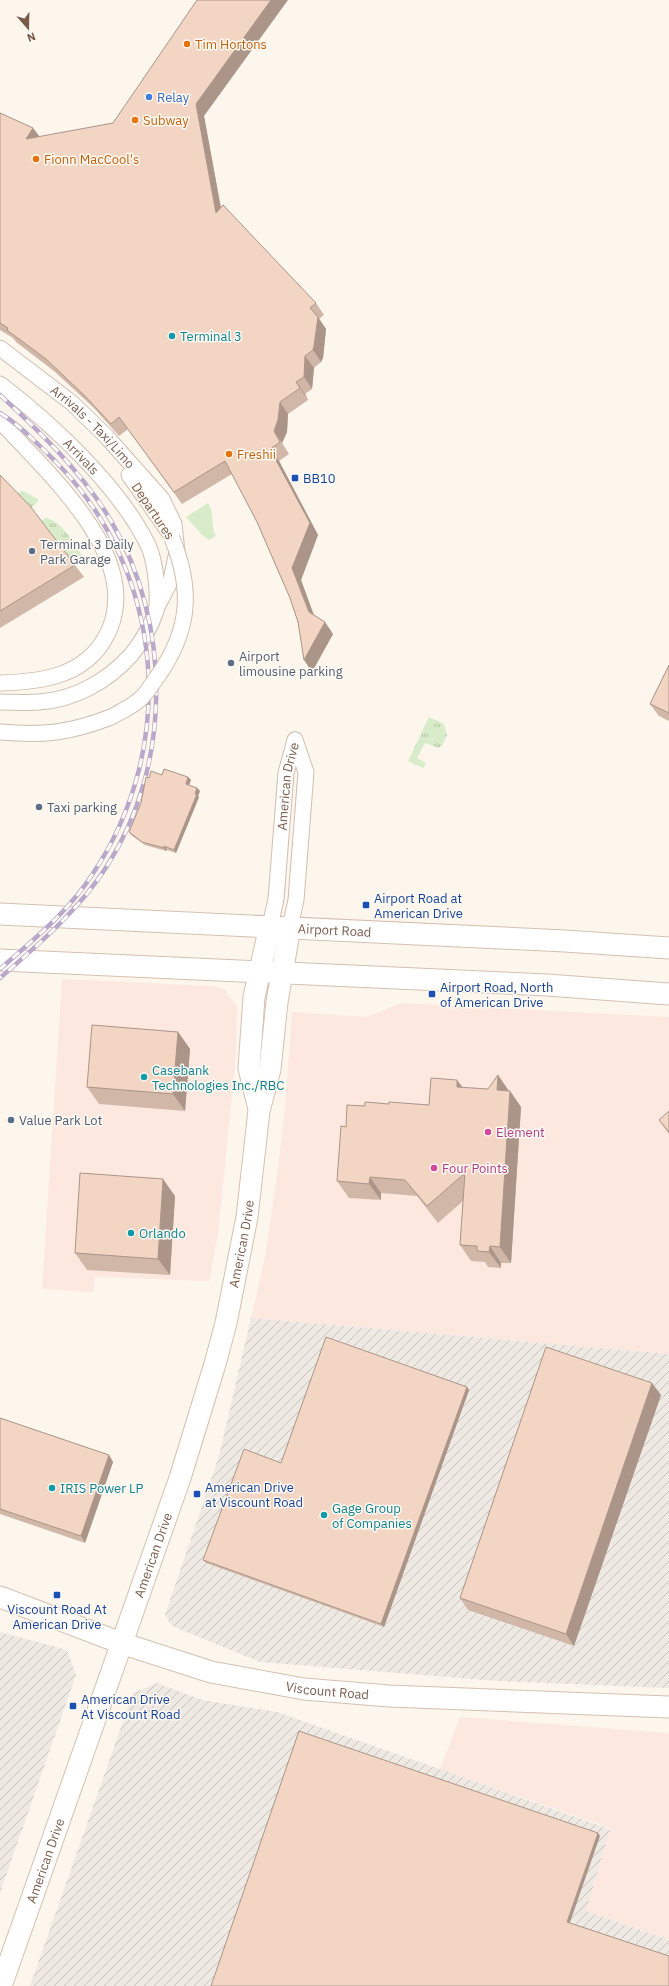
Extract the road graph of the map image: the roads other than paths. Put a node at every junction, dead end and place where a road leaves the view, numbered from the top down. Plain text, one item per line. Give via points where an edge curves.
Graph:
1 (0, 348) edge
2 (0, 355) edge
3 (0, 384) edge
4 (0, 421) edge
5 (156, 610) junction
6 (0, 683) edge
7 (0, 702) edge
8 (0, 732) edge
9 (0, 914) edge
10 (280, 927) junction
11 (669, 948) edge
12 (0, 960) edge
13 (260, 972) junction
14 (281, 973) junction
15 (669, 994) edge
16 (259, 1111) junction
17 (0, 1597) edge
18 (121, 1644) junction
19 (669, 1707) edge
20 (1, 1986) edge

1 - 5 street, Arrivals - Taxi/Limo via 72,403 106,436 162,499 174,524 177,552 171,580
2 - 8 street, Departures, bridge via 48,392 88,428 130,477 164,524 178,551 186,598 180,636 169,660 140,699 111,718 83,728 50,734
3 - 5 street, Arrivals via 60,434 103,480 130,515 147,543 154,562 157,579
4 - 6 street via 72,501 91,526 106,553 116,600 112,624 98,650 88,660 61,675 28,682
5 - 7 street, Arrivals - Taxi/Limo via 148,630 135,650 118,669 98,683 67,697 40,702
9 - 10 street, Airport Road
10 - 10 street, American Drive via 296,900 306,772 295,740 286,773 276,899
10 - 11 street, Airport Road
10 - 13 street, American Drive
10 - 14 street, American Drive
12 - 13 street
13 - 14 street
13 - 16 street, American Drive via 254,997 249,1068
14 - 15 street via 587,987
14 - 16 street, American Drive via 270,1069
16 - 18 street, American Drive via 247,1217 226,1323 180,1478
17 - 18 street, Viscount Road
18 - 19 street, Viscount Road via 211,1672 304,1689 389,1696
18 - 20 street, American Drive

